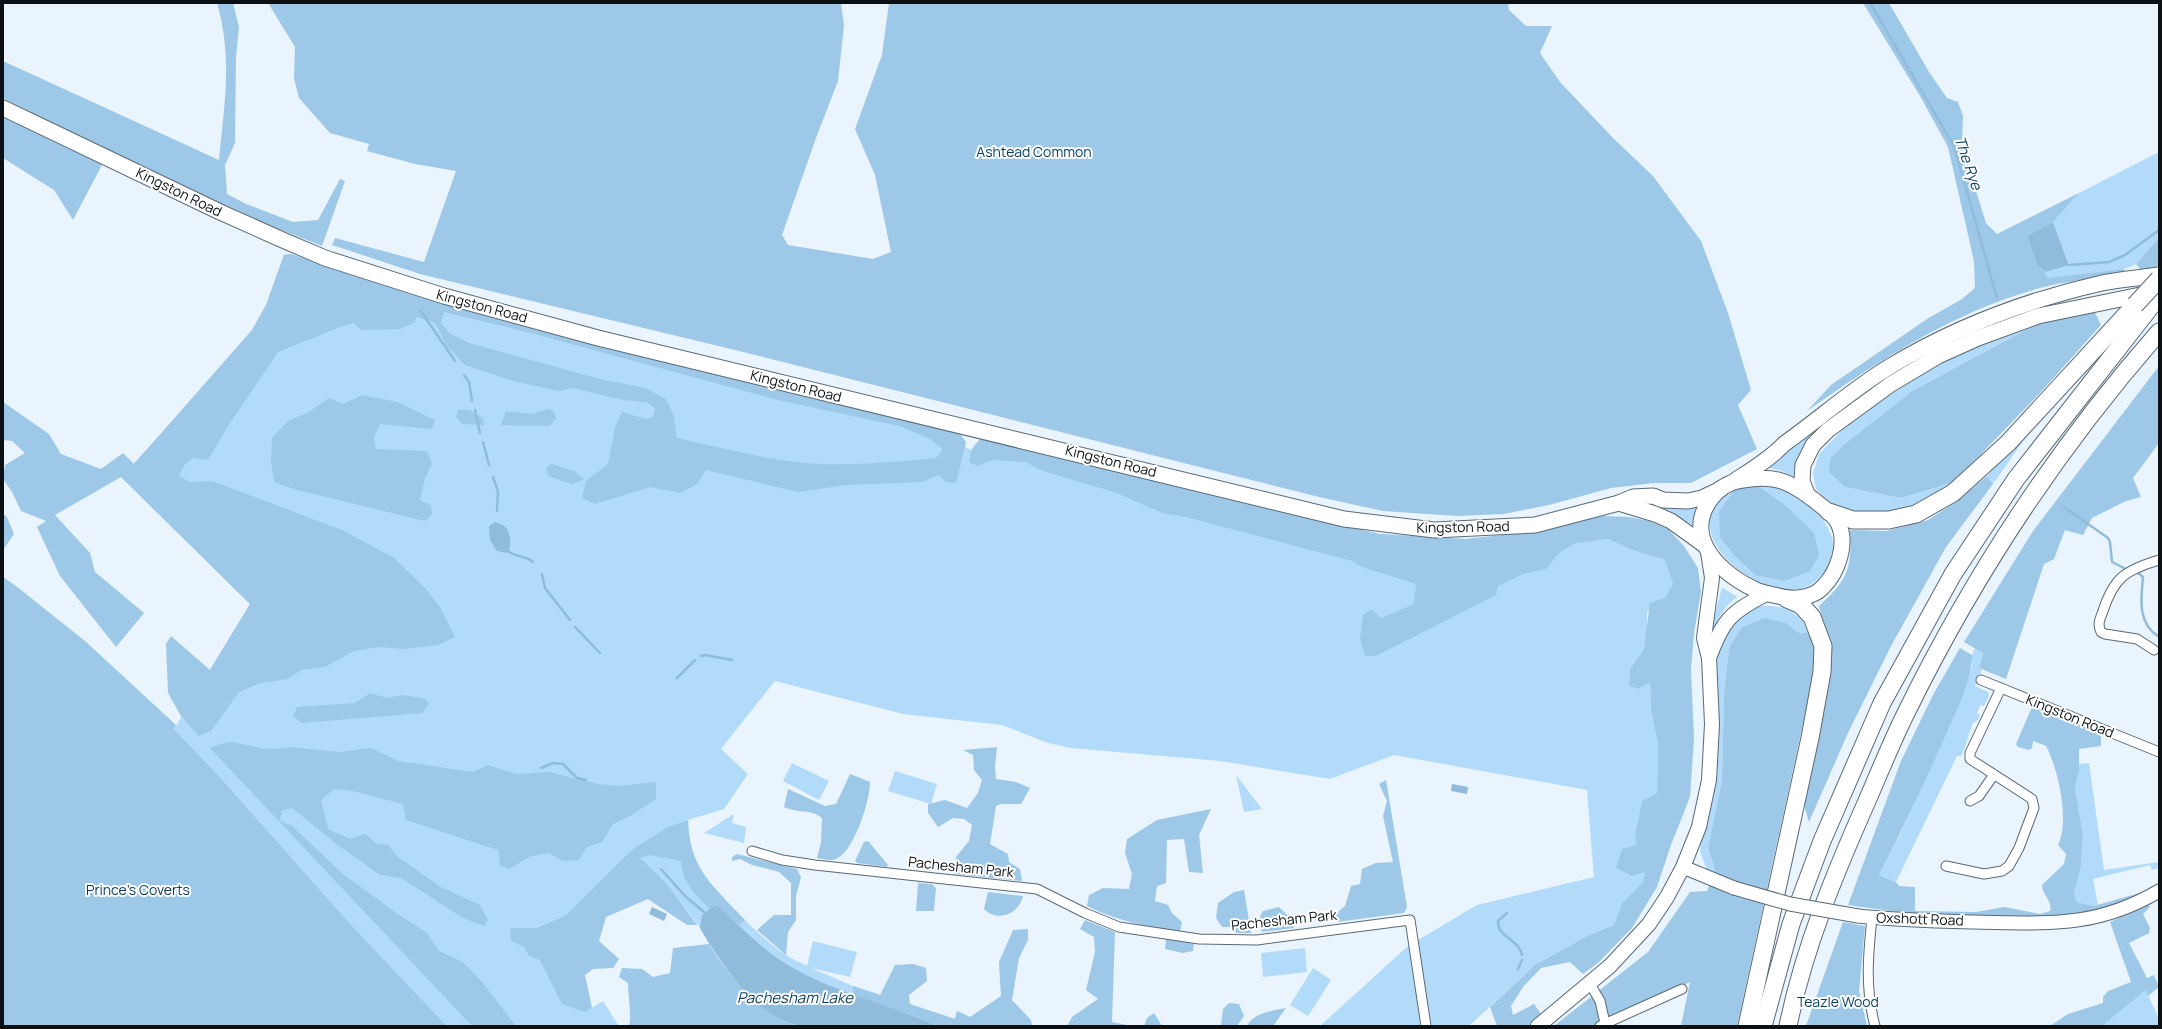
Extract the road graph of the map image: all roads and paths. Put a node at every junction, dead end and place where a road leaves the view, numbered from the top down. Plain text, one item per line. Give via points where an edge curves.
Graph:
1 (3, 108) edge
2 (2159, 275) edge
3 (2159, 279) edge
4 (2157, 296) edge
5 (2159, 332) edge
6 (1784, 444) junction
7 (1727, 485) junction
8 (1807, 494) junction
9 (1653, 496) junction
10 (1619, 503) junction
11 (1828, 512) junction
12 (1706, 548) junction
13 (2159, 560) edge
14 (1768, 593) junction
15 (1787, 599) junction
16 (2154, 650) dead end
17 (1708, 658) junction
18 (1981, 680) dead end
19 (2001, 688) junction
20 (2159, 752) edge
21 (1993, 776) junction
22 (1970, 801) dead end
23 (752, 851) dead end
24 (1946, 866) dead end
25 (1683, 867) junction
26 (2159, 891) edge
27 (1872, 918) junction
28 (1590, 984) junction
29 (1682, 989) dead end
30 (1603, 1025) edge
31 (1426, 1026) edge
32 (1538, 1026) edge
33 (1747, 1026) edge
34 (1763, 1026) edge
35 (1788, 1026) edge
36 (1875, 1026) edge

1 - 10 highway, Kingston Road via 220,212 325,258 444,296 598,338 1344,519 1434,530 1480,529 1535,525
2 - 6 highway via 2104,283 2044,298 1978,321 1933,342 1888,368
3 - 11 highway, bridge via 2008,443 1953,493 1916,514 1889,520 1853,520
4 - 8 highway via 2038,316 1938,356 1873,397 1828,430 1813,446 1803,465 1802,481
4 - 34 highway via 2016,479 1953,574 1882,703 1822,840 1791,924
5 - 35 highway via 2123,373 2051,469 1975,586 1906,713 1843,854 1815,928
6 - 7 highway via 1776,453
6 - 9 highway via 1707,488 1686,494
7 - 8 highway via 1766,477 1784,480
7 - 9 highway, Kingston Road via 1702,498 1688,501 1663,500
7 - 12 highway via 1704,511 1700,524
8 - 11 highway
9 - 10 highway, Kingston Road via 1633,497
10 - 12 highway via 1671,521
11 - 15 highway via 1838,523 1842,537 1842,552 1833,573 1823,588 1809,596
12 - 14 highway via 1739,580 1755,590
12 - 17 main road via 1712,578 1704,638
13 - 16 street via 2135,567 2121,576 2113,586 2098,624 2105,634 2137,639
14 - 15 highway
14 - 17 main road via 1739,608 1728,618 1718,633
15 - 33 highway via 1801,605 1812,617 1823,646 1822,672
17 - 25 main road via 1712,724 1709,780 1699,827
18 - 19 street, Kingston Road
19 - 20 street, Kingston Road
19 - 21 street via 1969,756 1972,762
21 - 22 street via 1979,796
21 - 24 street via 2032,799 2034,805 2015,859 2009,866 1994,874
23 - 31 street, Pachesham Park via 782,860 815,865 1037,889 1085,914 1119,927 1199,939 1257,940 1410,920
25 - 27 main road, Oxshott Road, bridge via 1734,888 1796,905
25 - 28 main road via 1649,924
26 - 27 main road, Oxshott Road via 2108,915 2065,922 2035,924
27 - 36 street via 1867,966 1870,1007
28 - 30 street via 1600,1001
28 - 32 main road
29 - 30 street

